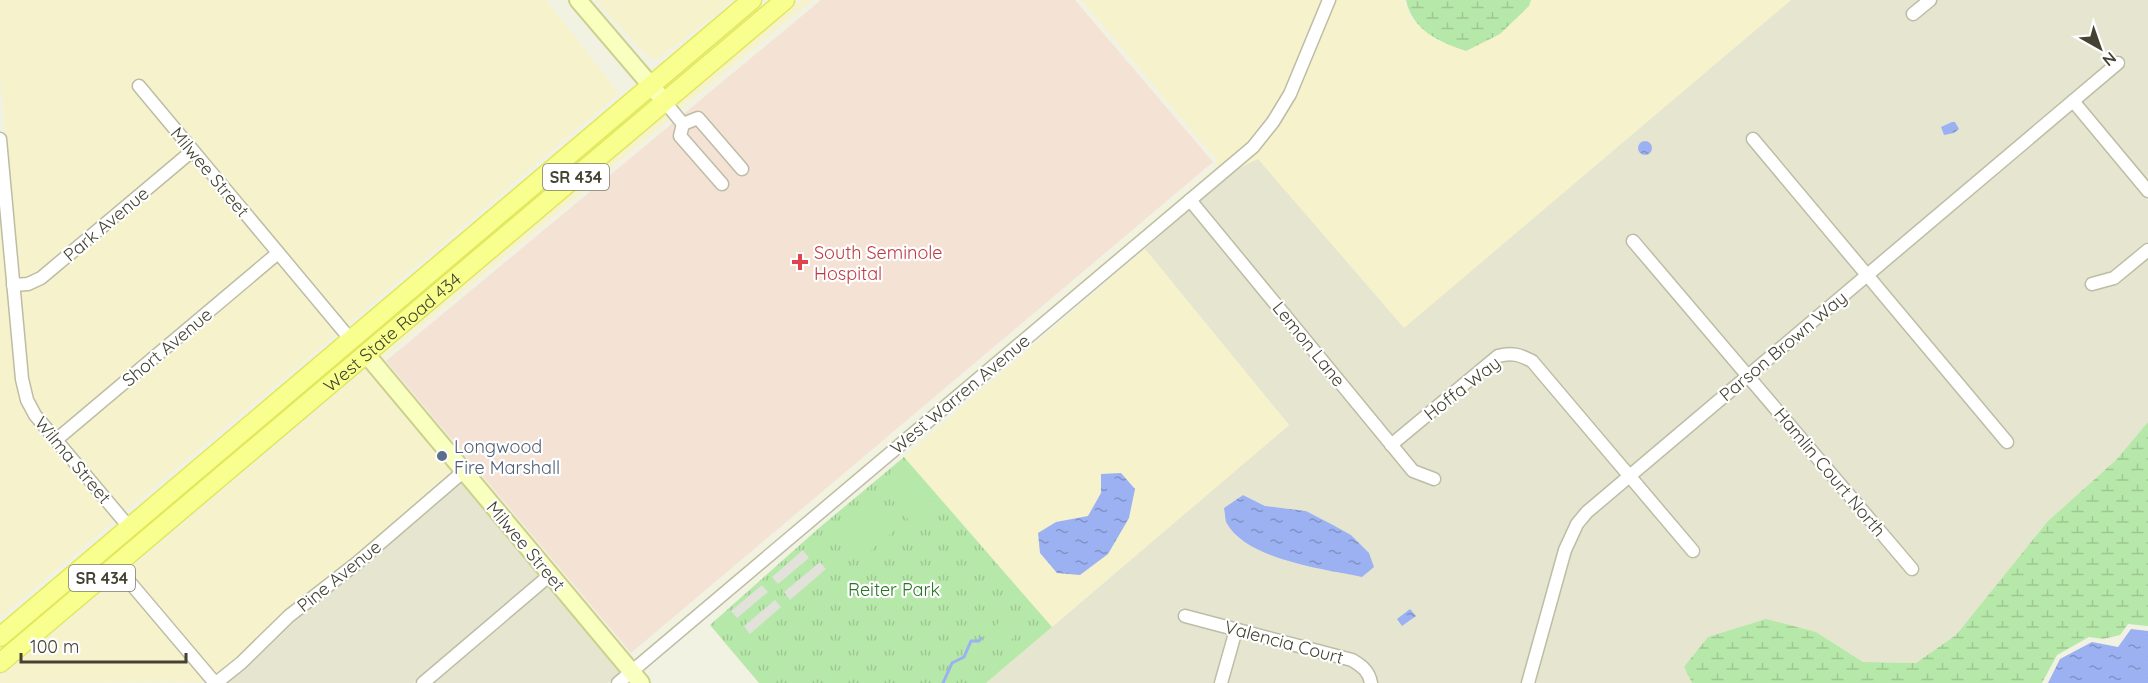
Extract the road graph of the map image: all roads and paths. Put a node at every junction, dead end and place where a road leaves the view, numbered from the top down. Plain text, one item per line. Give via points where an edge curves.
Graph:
1 (578, 0) edge
2 (752, 0) edge
3 (785, 0) edge
4 (1329, 0) edge
5 (1929, 0) edge
6 (1913, 14) dead end
7 (2118, 63) dead end
8 (651, 85) junction
9 (139, 86) dead end
10 (2073, 101) junction
11 (665, 102) junction
12 (683, 124) junction
13 (0, 139) edge
14 (1753, 139) dead end
15 (192, 151) junction
16 (742, 169) dead end
17 (722, 184) dead end
18 (2148, 191) edge
19 (1190, 200) junction
20 (1633, 241) dead end
21 (2148, 250) edge
22 (278, 254) junction
23 (1866, 276) junction
24 (2092, 284) dead end
25 (13, 285) junction
26 (377, 318) junction
27 (351, 340) junction
28 (366, 354) junction
29 (1748, 376) junction
30 (336, 380) junction
31 (56, 440) junction
32 (2007, 442) dead end
33 (1391, 445) junction
34 (464, 471) junction
35 (1630, 476) junction
36 (1434, 479) dead end
37 (129, 527) junction
38 (1693, 551) dead end
39 (116, 567) junction
40 (1912, 568) dead end
41 (549, 575) junction
42 (1185, 616) dead end
43 (1236, 630) junction
44 (0, 637) edge
45 (0, 663) edge
46 (636, 677) edge
47 (216, 683) edge
48 (423, 683) edge
49 (618, 683) edge
50 (1221, 683) edge
51 (1371, 683) edge
52 (1528, 683) edge

1 - 8 street
2 - 8 main road, West State Road 434 / SR 434
3 - 11 main road, West State Road 434 / SR 434
4 - 19 street, West Warren Avenue via 1290,94 1273,122 1253,147
5 - 6 street
7 - 10 street, Parson Brown Way
8 - 11 street
8 - 26 main road, West State Road 434 / SR 434
9 - 15 street, Milwee Street
10 - 18 street
10 - 23 street, Parson Brown Way
11 - 12 street
11 - 28 main road, West State Road 434 / SR 434
12 - 16 street via 698,118
12 - 17 street via 680,136
13 - 25 street, Wilma Street
14 - 23 street
15 - 22 street, Milwee Street
15 - 25 street, Park Avenue via 41,278
19 - 33 street, Lemon Lane
19 - 46 street, West Warren Avenue
20 - 29 street, Hamlin Court North
21 - 24 street via 2114,278
22 - 27 street, Milwee Street
22 - 31 street, Short Avenue
23 - 29 street, Parson Brown Way
23 - 32 street
25 - 31 street, Wilma Street via 27,400 34,415
26 - 27 main road, West State Road 434 / SR 434
26 - 28 main road via 367,337
27 - 30 main road
27 - 37 main road, West State Road 434 / SR 434
28 - 30 main road, West State Road 434 / SR 434
28 - 34 street, Milwee Street
29 - 35 street, Parson Brown Way
29 - 40 street, Hamlin Court North
30 - 39 main road, West State Road 434 / SR 434
31 - 37 street, Wilma Street
33 - 35 street, Hoffa Way via 1498,356 1508,353 1532,361
33 - 36 street, Lemon Lane via 1413,471
34 - 41 street, Milwee Street
34 - 47 street, Pine Avenue via 357,563 306,601
35 - 38 street
35 - 52 street, Parson Brown Way via 1587,512 1571,535
37 - 44 main road, West State Road 434 / SR 434
39 - 45 main road, West State Road 434 / SR 434
39 - 47 street
41 - 46 street, Milwee Street
41 - 48 street
42 - 43 street, Valencia Court
43 - 50 street
43 - 51 street, Valencia Court via 1352,660 1370,675
46 - 49 street, West Warren Avenue

